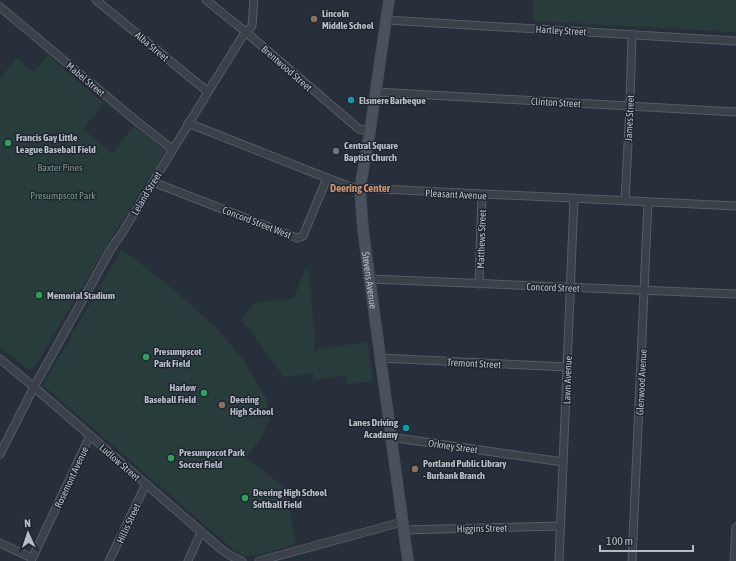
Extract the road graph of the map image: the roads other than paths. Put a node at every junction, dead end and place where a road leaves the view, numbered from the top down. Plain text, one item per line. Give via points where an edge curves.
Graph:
1 (96, 0) edge
2 (206, 0) edge
3 (254, 0) edge
4 (389, 0) edge
5 (0, 8) edge
6 (386, 20) junction
7 (246, 33) junction
8 (632, 34) junction
9 (736, 41) edge
10 (208, 92) junction
11 (376, 92) junction
12 (630, 106) junction
13 (736, 112) edge
14 (188, 123) junction
15 (370, 131) junction
16 (172, 148) junction
17 (327, 178) junction
18 (153, 182) junction
19 (360, 188) junction
20 (482, 195) junction
21 (574, 199) junction
22 (625, 201) junction
23 (648, 202) junction
24 (736, 206) edge
25 (370, 279) junction
26 (479, 284) junction
27 (570, 287) junction
28 (645, 291) junction
29 (736, 294) edge
30 (380, 358) junction
31 (0, 359) edge
32 (567, 368) junction
33 (34, 387) junction
34 (90, 436) junction
35 (390, 437) junction
36 (0, 454) edge
37 (563, 462) junction
38 (146, 484) junction
39 (403, 526) junction
40 (560, 526) junction
41 (736, 527) edge
42 (201, 532) junction
43 (0, 543) edge
44 (32, 560) edge
45 (109, 561) edge
46 (188, 561) edge
47 (242, 561) edge
48 (259, 561) edge
49 (408, 561) edge
50 (559, 561) edge
51 (632, 561) edge
52 (734, 561) edge

1 - 10 street, Alba Street
2 - 7 street, Brentwood Street
3 - 7 street, Leland Street via 252,26
4 - 6 main road, Stevens Avenue
5 - 16 street, Mabel Street
6 - 8 street, Hartley Street
6 - 11 main road, Stevens Avenue
7 - 10 street, Leland Street
7 - 15 street, Brentwood Street via 359,129
8 - 9 street, Hartley Street
8 - 12 street, James Street
10 - 14 street, Leland Street
11 - 12 street, Clinton Street
11 - 15 main road, Stevens Avenue
12 - 13 street, Clinton Street
12 - 22 street, James Street
14 - 16 street, Leland Street
14 - 17 street, Pleasant Avenue
15 - 19 main road, Stevens Avenue
16 - 18 street, Leland Street
17 - 18 street, Concord Street West via 303,236 297,238
17 - 19 street, Pleasant Avenue
18 - 33 street, Leland Street via 111,249
19 - 20 street, Pleasant Avenue
19 - 25 main road, Stevens Avenue
20 - 21 street, Pleasant Avenue
20 - 26 street, Matthews Street
21 - 22 street, Pleasant Avenue
21 - 27 street, Lawn Avenue
22 - 23 street, Pleasant Avenue
23 - 24 street, Pleasant Avenue
23 - 28 street, Glenwood Avenue
25 - 26 street, Concord Street
25 - 30 main road, Stevens Avenue
26 - 27 street, Concord Street
27 - 28 street, Concord Street
27 - 32 street, Lawn Avenue
28 - 29 street, Concord Street
28 - 51 street, Glenwood Avenue
30 - 32 street, Tremont Street
30 - 35 main road, Stevens Avenue
31 - 33 street, Ludlow Street
32 - 37 street, Lawn Avenue
33 - 34 street, Ludlow Street
33 - 36 street, Leland Street
34 - 38 street, Ludlow Street
34 - 44 street, Rosemont Avenue
35 - 37 street, Orkney Street
35 - 39 main road, Stevens Avenue
37 - 40 street, Lawn Avenue
38 - 42 street, Ludlow Street
38 - 45 street, Hillis Street
39 - 40 street, Higgins Street
39 - 48 street
39 - 49 main road, Stevens Avenue
40 - 50 street, Lawn Avenue
41 - 52 street
42 - 46 street
42 - 47 street, Ludlow Street via 231,556
43 - 44 street

